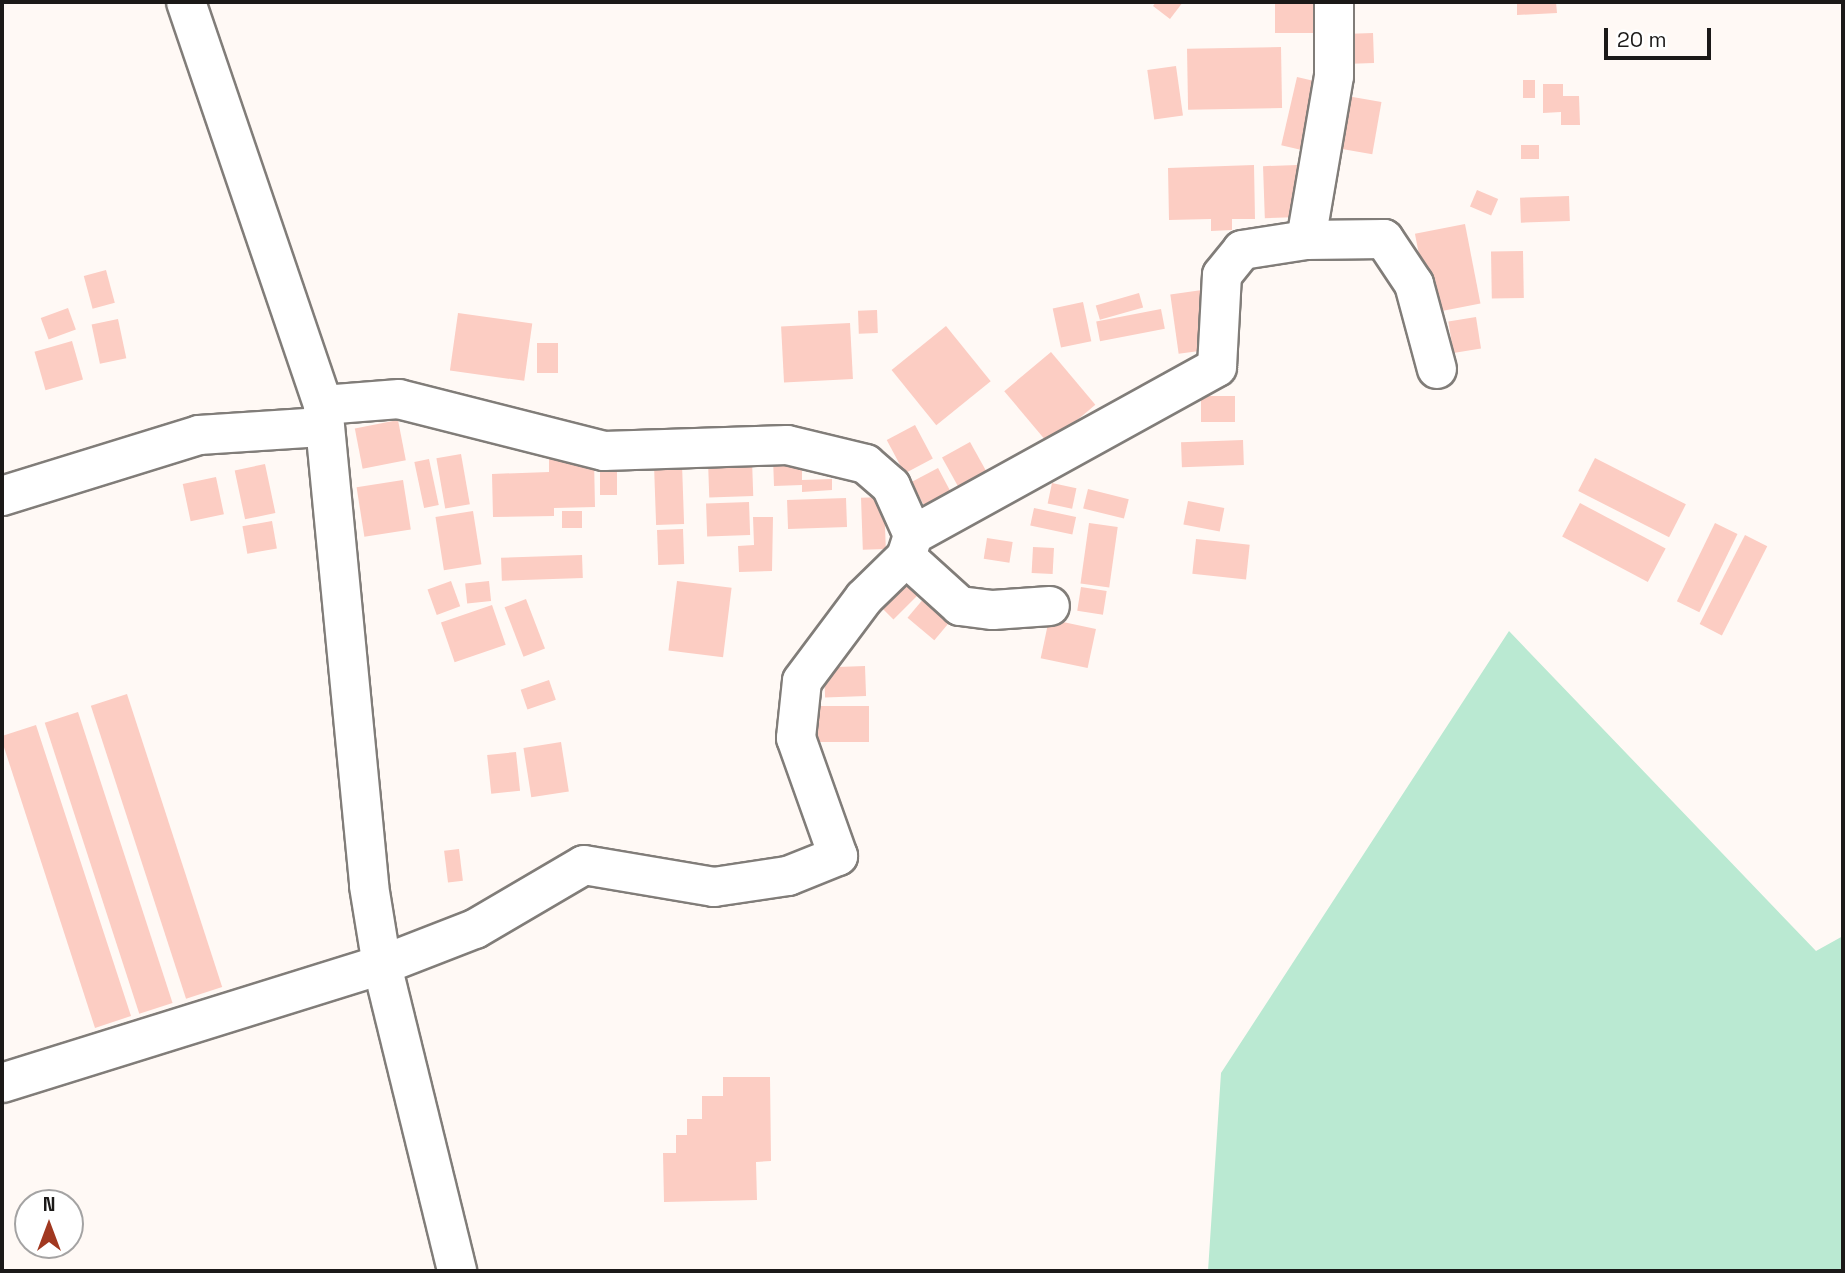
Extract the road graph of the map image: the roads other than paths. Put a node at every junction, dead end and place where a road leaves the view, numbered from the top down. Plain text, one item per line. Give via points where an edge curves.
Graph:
1 (186, 2) edge
2 (1334, 2) edge
3 (1307, 240) junction
4 (1437, 369) dead end
5 (322, 416) junction
6 (2, 496) edge
7 (910, 546) junction
8 (1050, 606) dead end
9 (382, 965) junction
10 (2, 1083) edge
11 (457, 1271) edge

1 - 5 street
2 - 3 street via 1334,76
3 - 4 street via 1384,239 1415,284
3 - 7 street via 1242,250 1222,275 1217,367
5 - 6 street via 200,435
5 - 7 street via 399,399 604,451 787,444 866,464 891,486
5 - 9 street via 336,513 348,691
7 - 8 street via 960,606 993,610
7 - 9 street via 802,681 796,738 838,856 788,876 714,887 584,865 475,929
9 - 10 street
9 - 11 street

